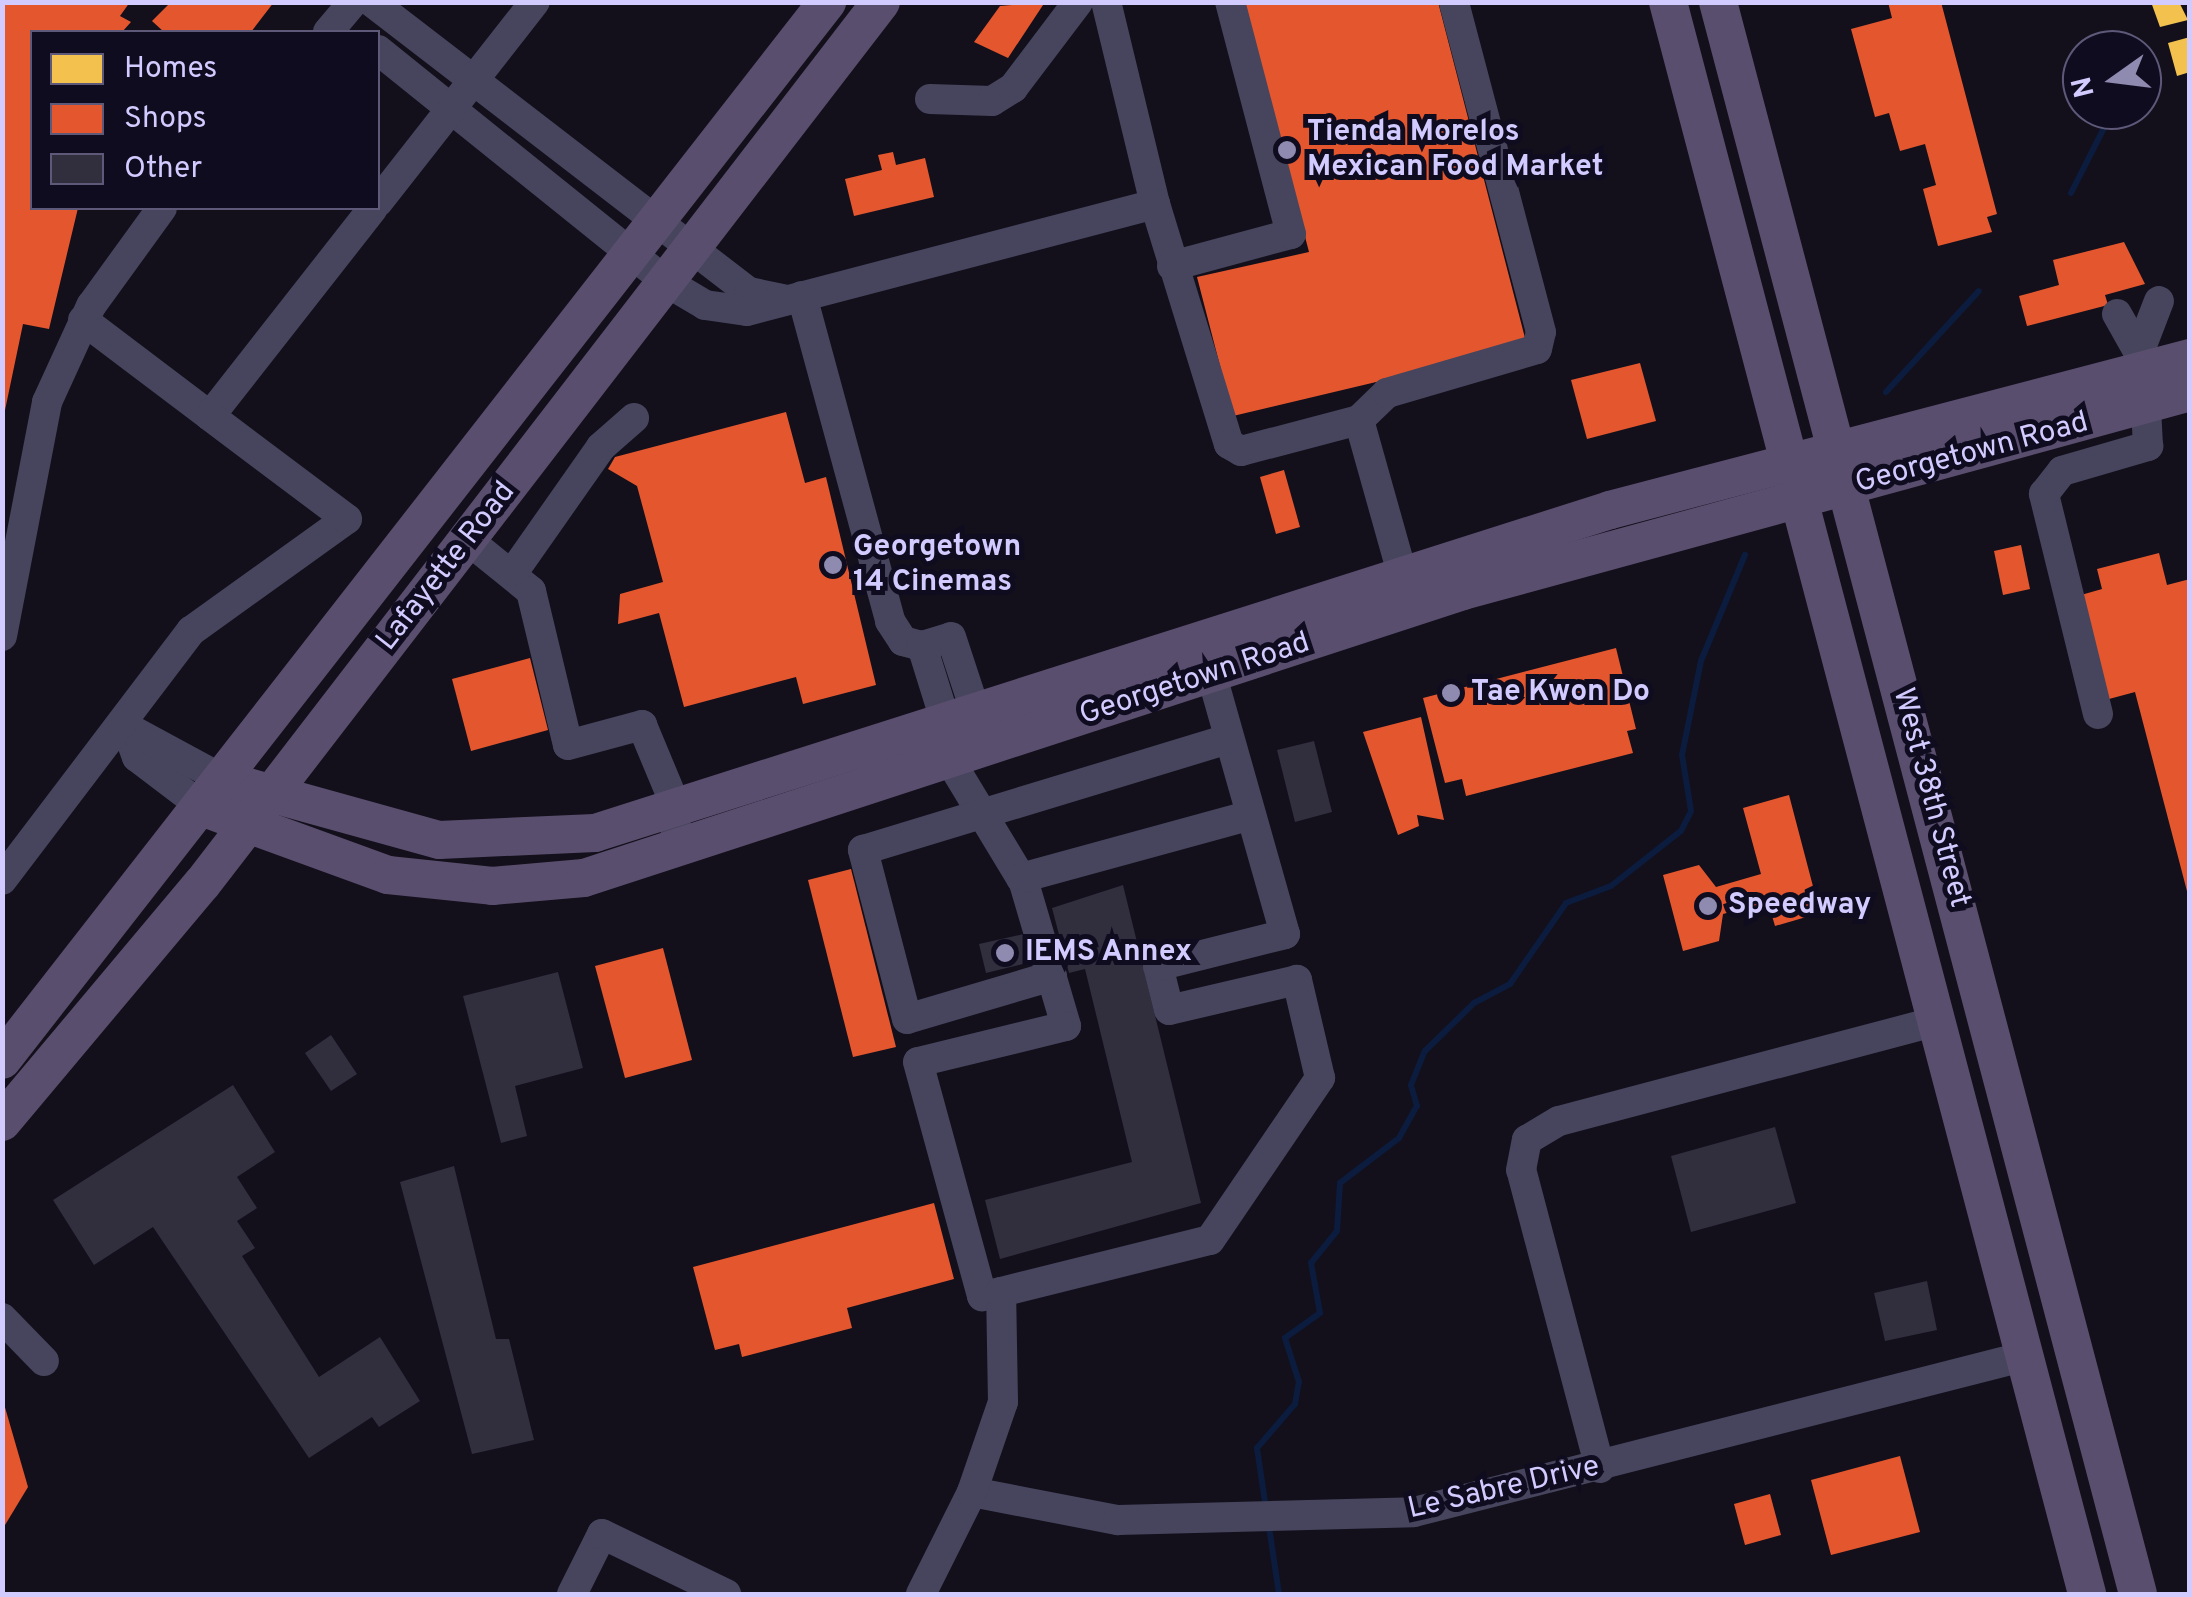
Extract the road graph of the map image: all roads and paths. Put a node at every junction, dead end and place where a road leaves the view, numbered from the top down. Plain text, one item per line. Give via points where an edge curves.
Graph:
1 (372, 2) edge
2 (535, 2) edge
3 (827, 2) edge
4 (881, 2) edge
5 (1078, 2) edge
6 (1106, 2) edge
7 (1230, 2) edge
8 (1454, 2) edge
9 (1668, 2) edge
10 (1698, 2) edge
11 (1718, 2) edge
12 (1728, 41) junction
13 (380, 52) edge
14 (474, 80) junction
15 (930, 99) dead end
16 (451, 109) junction
17 (380, 200) edge
18 (1154, 204) junction
19 (161, 210) edge
20 (372, 210) edge
21 (658, 223) junction
22 (695, 248) junction
23 (633, 254) junction
24 (1172, 266) junction
25 (668, 283) junction
26 (794, 298) junction
27 (2159, 301) dead end
28 (2117, 314) dead end
29 (83, 320) junction
30 (2145, 357) junction
31 (2190, 358) edge
32 (2190, 392) edge
33 (2146, 408) junction
34 (210, 416) junction
35 (634, 418) dead end
36 (1359, 420) junction
37 (1842, 470) junction
38 (1794, 482) junction
39 (468, 540) junction
40 (514, 571) junction
41 (1407, 591) junction
42 (2, 636) edge
43 (1212, 676) junction
44 (2098, 714) dead end
45 (961, 718) junction
46 (126, 727) junction
47 (1228, 739) junction
48 (952, 764) junction
49 (215, 794) junction
50 (272, 794) junction
51 (677, 809) junction
52 (982, 815) junction
53 (1248, 816) junction
54 (244, 829) junction
55 (673, 860) junction
56 (1021, 878) junction
57 (2, 880) edge
58 (1910, 916) junction
59 (1052, 976) junction
60 (1937, 1021) junction
61 (2, 1060) edge
62 (2005, 1077) junction
63 (2, 1122) edge
64 (1001, 1292) junction
65 (2, 1318) edge
66 (2026, 1356) junction
67 (44, 1361) dead end
68 (1600, 1468) junction
69 (972, 1492) junction
70 (2136, 1586) edge
71 (572, 1594) edge
72 (726, 1594) edge
73 (921, 1594) edge
74 (2087, 1594) edge

1 - 14 street
2 - 14 street
3 - 21 main road, Lafayette Road
4 - 22 main road, Lafayette Road
5 - 15 street via 1013,88 992,100
6 - 18 street
7 - 24 street via 1291,234
8 - 36 street via 1540,332 1537,349 1387,393
9 - 38 main road, West 38th Street
10 - 12 main road
11 - 12 main road, West 38th Street
12 - 37 main road, West 38th Street
13 - 16 street
14 - 16 street
14 - 21 street
16 - 17 street
16 - 23 street
18 - 24 street
18 - 26 street
19 - 29 street
20 - 34 street
21 - 22 street
21 - 23 main road, Lafayette Road
22 - 25 main road, Lafayette Road
22 - 26 street via 749,292
23 - 25 street
23 - 49 main road, Lafayette Road
24 - 36 street via 1229,444 1241,451
25 - 26 street via 705,305 747,311
25 - 39 main road, Lafayette Road
26 - 45 street via 890,622 903,641 922,646 951,637
27 - 30 street
28 - 30 street
29 - 34 street
29 - 42 street via 47,402
30 - 31 main road, Georgetown Road
30 - 37 main road, Georgetown Road
32 - 33 main road, Georgetown Road
33 - 37 main road, Georgetown Road
33 - 44 street via 2148,446 2062,471 2044,494
34 - 46 street via 347,519 190,631
35 - 40 street via 601,446
36 - 41 street
37 - 38 main road, Georgetown Road
37 - 62 main road, West 38th Street
38 - 41 main road, Georgetown Road
38 - 58 main road, West 38th Street
39 - 40 street
39 - 50 main road, Lafayette Road
40 - 51 street via 532,591 568,745 642,726
41 - 43 main road, Georgetown Road
41 - 45 main road, Georgetown Road
43 - 47 street
43 - 48 main road, Georgetown Road
45 - 51 main road, Georgetown Road
46 - 49 street via 136,757
46 - 57 street
47 - 52 street
47 - 53 street
48 - 52 street
48 - 55 main road, Georgetown Road
49 - 50 main road, Georgetown Road
49 - 54 main road, Georgetown Road
49 - 61 main road, Lafayette Road
50 - 51 main road, Georgetown Road via 385,830 484,843 560,839
50 - 54 main road, Lafayette Road
51 - 55 street
52 - 56 street
52 - 59 street via 863,850 907,1019
53 - 56 street
53 - 64 street via 1285,934 1158,966 1170,1010 1297,980 1320,1078 1210,1240
54 - 55 main road, Georgetown Road via 353,866 460,884 584,878
54 - 63 main road, Lafayette Road
56 - 59 street
58 - 60 main road, West 38th Street
58 - 62 main road via 1945,960 1978,1063
59 - 64 street via 1066,1026 918,1062 982,1296
60 - 66 main road, West 38th Street
60 - 68 street via 1559,1121 1528,1140 1521,1170
62 - 70 main road, West 38th Street
64 - 69 street via 1002,1402
65 - 67 street
66 - 68 street, Le Sabre Drive
66 - 70 main road via 2053,1363 2089,1482
66 - 74 main road, West 38th Street
68 - 69 street, Le Sabre Drive via 1440,1508 1291,1520 1082,1517
69 - 73 street
71 - 72 street via 602,1534

